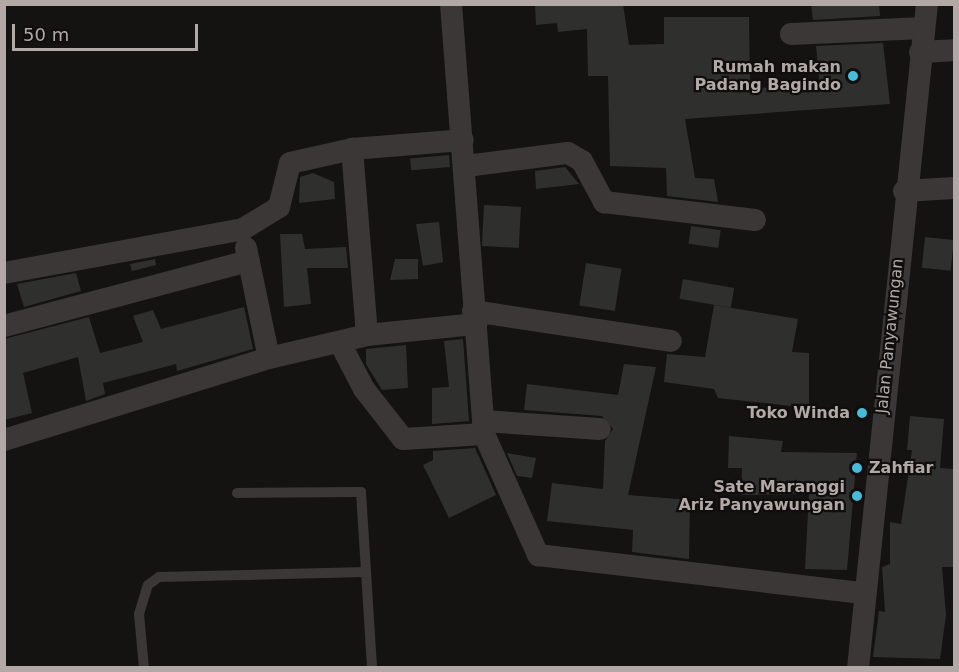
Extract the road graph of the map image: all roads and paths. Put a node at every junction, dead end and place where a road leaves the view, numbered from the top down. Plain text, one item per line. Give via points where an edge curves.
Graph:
1 (451, 4) edge
2 (927, 4) edge
3 (923, 28) junction
4 (791, 34) dead end
5 (954, 50) edge
6 (920, 52) junction
7 (463, 140) junction
8 (352, 149) junction
9 (466, 166) junction
10 (954, 189) edge
11 (904, 191) junction
12 (754, 220) dead end
13 (243, 229) junction
14 (248, 261) junction
15 (4, 273) edge
16 (475, 318) junction
17 (4, 326) edge
18 (367, 335) junction
19 (671, 341) dead end
20 (341, 345) junction
21 (270, 358) junction
22 (483, 428) junction
23 (600, 429) dead end
24 (4, 440) edge
25 (237, 493) dead end
26 (366, 572) junction
27 (863, 593) junction
28 (144, 668) edge
29 (372, 668) edge
30 (858, 668) edge

1 - 7 street
2 - 3 street, Jalan Panyawungan
3 - 4 street
3 - 6 street, Jalan Panyawungan
5 - 6 street
6 - 11 street, Jalan Panyawungan
7 - 8 street
7 - 9 street
8 - 13 street via 290,163 279,207
8 - 18 street
9 - 12 street via 568,153 582,161 604,202
9 - 16 street
10 - 11 street
11 - 27 street, Jalan Panyawungan
13 - 14 street
13 - 15 street
14 - 17 street
14 - 21 street
16 - 18 street
16 - 19 street
16 - 22 street
18 - 20 street
20 - 21 street
20 - 22 street via 364,389 403,439
21 - 24 street
22 - 23 street
22 - 27 street via 542,559
25 - 26 lane via 361,492
26 - 28 lane via 159,577 148,585 139,614
26 - 29 lane
27 - 30 street, Jalan Panyawungan

